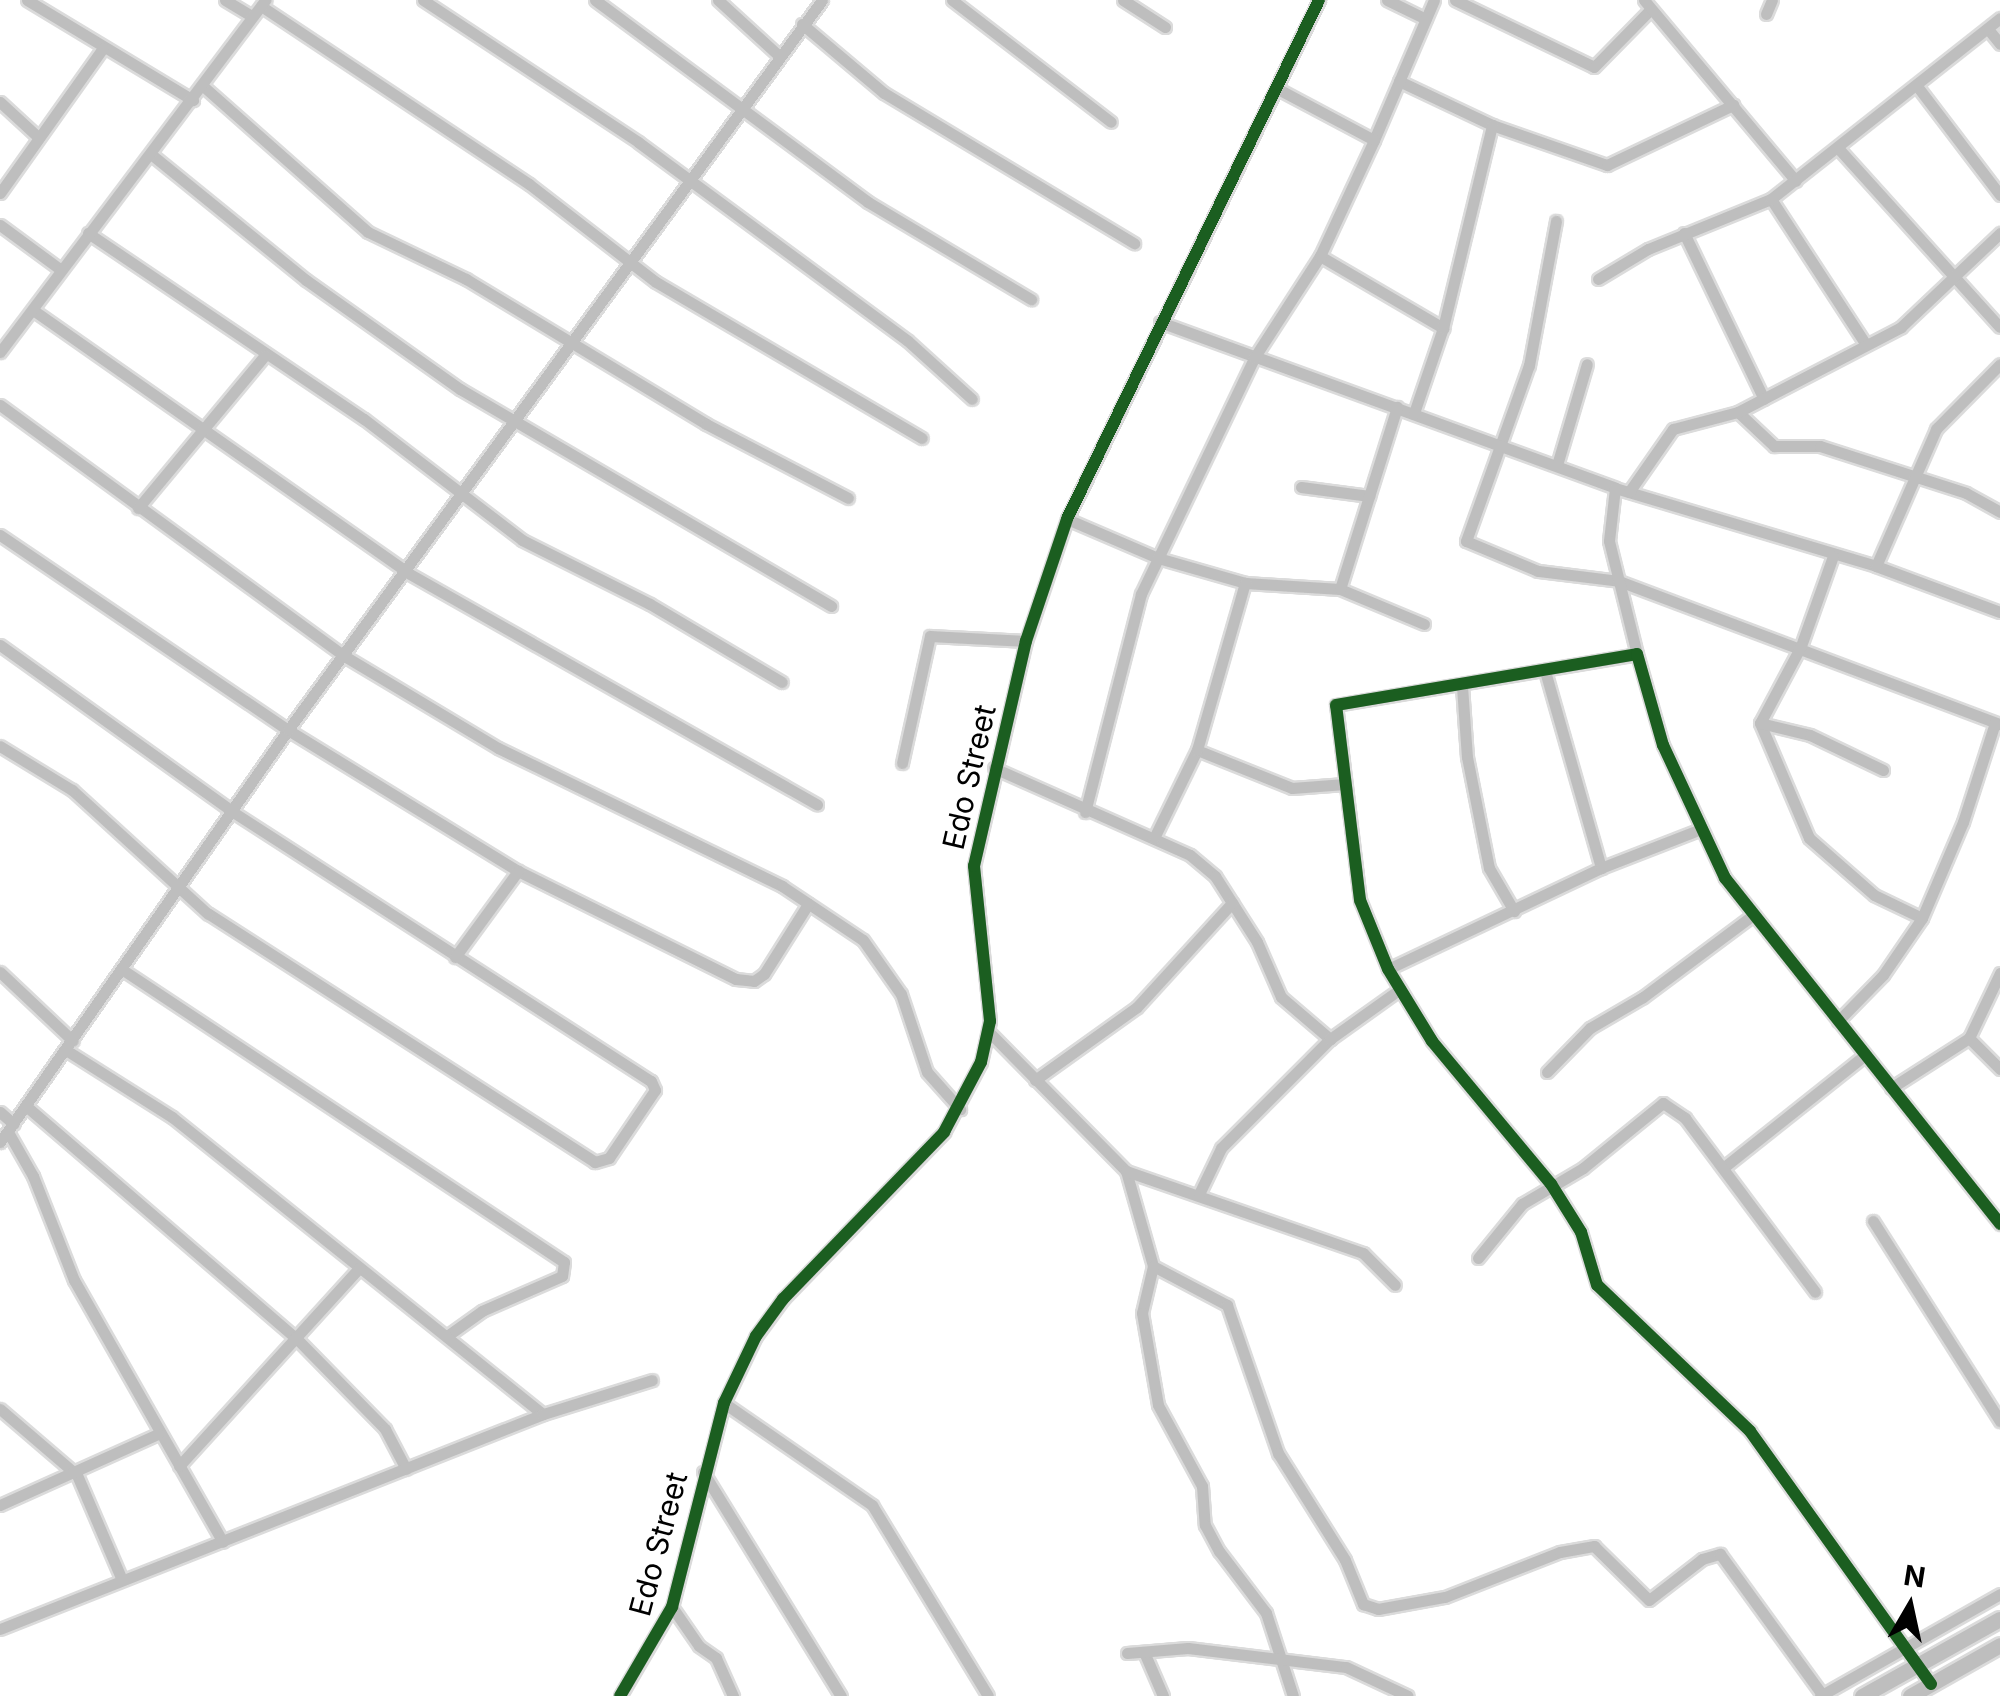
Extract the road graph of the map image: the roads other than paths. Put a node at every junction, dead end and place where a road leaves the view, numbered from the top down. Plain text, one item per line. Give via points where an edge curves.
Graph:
1 (27, 0) edge
2 (225, 0) edge
3 (423, 0) edge
4 (596, 0) edge
5 (718, 0) edge
6 (822, 0) edge
7 (952, 0) edge
8 (1123, 0) edge
9 (1318, 0) edge
10 (1388, 0) edge
11 (1434, 0) edge
12 (1455, 0) edge
13 (1772, 0) edge
14 (264, 3) edge
15 (1647, 4) edge
16 (1766, 14) dead end
17 (252, 16) junction
18 (2000, 18) edge
19 (1426, 19) junction
20 (802, 24) junction
21 (1165, 26) dead end
22 (1988, 29) junction
23 (2000, 44) edge
24 (104, 48) junction
25 (777, 54) junction
26 (1399, 81) junction
27 (203, 86) junction
28 (1917, 86) junction
29 (1278, 89) junction
30 (193, 100) junction
31 (0, 102) edge
32 (1733, 104) junction
33 (743, 106) junction
34 (1111, 122) dead end
35 (1492, 125) junction
36 (38, 137) junction
37 (1374, 140) junction
38 (1838, 148) junction
39 (152, 155) junction
40 (1796, 181) junction
41 (690, 186) junction
42 (0, 193) edge
43 (2000, 195) edge
44 (1770, 199) junction
45 (1556, 221) dead end
46 (0, 225) edge
47 (1684, 232) junction
48 (2000, 233) edge
49 (88, 234) junction
50 (1134, 243) dead end
51 (1320, 256) junction
52 (633, 264) junction
53 (60, 269) junction
54 (1598, 278) dead end
55 (1954, 283) junction
56 (1031, 299) dead end
57 (33, 310) junction
58 (1160, 322) junction
59 (2000, 327) edge
60 (1442, 328) junction
61 (1866, 344) junction
62 (574, 346) junction
63 (0, 352) edge
64 (265, 356) junction
65 (1254, 358) junction
66 (1588, 364) dead end
67 (2000, 364) edge
68 (972, 398) dead end
69 (1764, 399) junction
70 (0, 405) edge
71 (1397, 407) junction
72 (1414, 412) junction
73 (1738, 412) junction
74 (520, 420) junction
75 (200, 430) junction
76 (922, 438) dead end
77 (1502, 443) junction
78 (1557, 465) junction
79 (1912, 475) junction
80 (1300, 487) dead end
81 (1622, 490) junction
82 (1369, 496) junction
83 (848, 498) dead end
84 (461, 500) junction
85 (138, 508) junction
86 (2000, 512) edge
87 (1067, 519) junction
88 (0, 534) edge
89 (1833, 556) junction
90 (1158, 558) junction
91 (1876, 566) junction
92 (408, 573) junction
93 (1618, 582) junction
94 (1245, 583) junction
95 (1340, 589) junction
96 (831, 606) dead end
97 (2000, 612) edge
98 (1424, 624) dead end
99 (1026, 642) junction
100 (0, 645) edge
101 (1801, 646) junction
102 (1637, 654) junction
103 (346, 657) junction
104 (1545, 671) junction
105 (782, 682) dead end
106 (1462, 686) junction
107 (1760, 722) junction
108 (1997, 723) edge
109 (288, 730) junction
110 (0, 746) edge
111 (1197, 750) junction
112 (902, 763) dead end
113 (994, 768) junction
114 (1883, 770) dead end
115 (1346, 784) junction
116 (817, 804) dead end
117 (233, 812) junction
118 (1085, 812) junction
119 (1701, 829) junction
120 (1154, 838) junction
121 (1601, 868) junction
122 (518, 871) junction
123 (179, 891) junction
124 (1232, 903) junction
125 (808, 904) junction
126 (1514, 910) junction
127 (1753, 915) junction
128 (1922, 918) junction
129 (456, 957) junction
130 (1388, 969) junction
131 (123, 970) junction
132 (0, 972) edge
133 (2000, 973) edge
134 (1400, 988) junction
135 (1838, 1021) junction
136 (990, 1033) junction
137 (1969, 1038) junction
138 (1330, 1039) junction
139 (69, 1046) junction
140 (1865, 1055) junction
141 (2000, 1069) edge
142 (1547, 1072) dead end
143 (1035, 1080) junction
144 (1891, 1088) junction
145 (26, 1106) junction
146 (960, 1108) junction
147 (0, 1112) edge
148 (7, 1133) edge
149 (1723, 1168) junction
150 (1126, 1171) junction
151 (1551, 1184) junction
152 (1199, 1194) junction
153 (1873, 1221) dead end
154 (2000, 1224) edge
155 (1478, 1258) dead end
156 (1153, 1266) junction
157 (359, 1268) junction
158 (1395, 1284) dead end
159 (1814, 1292) dead end
160 (447, 1336) junction
161 (297, 1339) junction
162 (652, 1380) dead end
163 (724, 1403) junction
164 (0, 1409) edge
165 (543, 1414) junction
166 (2000, 1421) edge
167 (158, 1434) junction
168 (180, 1466) junction
169 (406, 1469) junction
170 (703, 1472) junction
171 (77, 1476) junction
172 (0, 1505) edge
173 (223, 1542) junction
174 (122, 1580) junction
175 (2000, 1594) edge
176 (672, 1607) junction
177 (2000, 1618) edge
178 (0, 1628) edge
179 (2000, 1645) edge
180 (1905, 1647) junction
181 (1144, 1652) junction
182 (1127, 1653) dead end
183 (1285, 1658) junction
184 (1917, 1665) junction
185 (1932, 1684) junction
186 (624, 1694) edge
187 (732, 1696) edge
188 (842, 1696) edge
189 (988, 1696) edge
190 (1163, 1696) edge
191 (1292, 1696) edge
192 (1408, 1696) edge
193 (1822, 1696) edge
194 (1862, 1696) edge
195 (1910, 1696) edge

1 - 24 street
2 - 17 street
3 - 41 street via 638,142
4 - 33 street
5 - 25 street
6 - 20 street
7 - 34 street
8 - 21 street
9 - 29 street, Edo Street
10 - 19 street
11 - 19 street
12 - 15 street via 1594,66
13 - 16 street
14 - 17 street
14 - 52 street via 530,184
15 - 32 street
17 - 27 street
18 - 22 street
19 - 26 street
20 - 25 street
20 - 50 street via 884,93
22 - 23 street
22 - 28 street
24 - 30 street
24 - 36 street
25 - 33 street
26 - 35 street
26 - 37 street
27 - 30 street
27 - 62 street via 368,232 466,279
28 - 38 street
28 - 43 street
29 - 37 street
29 - 58 street, Edo Street
30 - 39 street
31 - 36 street
32 - 35 street via 1607,164
32 - 40 street
33 - 41 street
33 - 56 street via 868,202
35 - 60 street
36 - 42 street
37 - 51 street
38 - 40 street
38 - 55 street
39 - 49 street
39 - 74 street via 306,280 460,389
40 - 44 street
41 - 52 street
41 - 68 street via 908,341
44 - 47 street
44 - 61 street
45 - 77 street via 1529,365
46 - 53 street
47 - 54 street
47 - 69 street
48 - 55 street
49 - 53 street
49 - 64 street
51 - 60 street
51 - 65 street
52 - 62 street
52 - 76 street
53 - 57 street
55 - 59 street
55 - 61 street via 1902,327
57 - 63 street
57 - 75 street
58 - 65 street
58 - 87 street, Edo Street
60 - 72 street
61 - 69 street
62 - 74 street
62 - 83 street
64 - 75 street
64 - 84 street via 364,419
65 - 71 street
65 - 90 street
66 - 78 street
67 - 79 street via 1936,429
69 - 73 street
70 - 85 street
71 - 72 street
71 - 82 street
72 - 77 street
73 - 79 street via 1774,446 1820,446
73 - 81 street via 1673,429
74 - 84 street
74 - 96 street via 585,465
75 - 85 street
75 - 92 street
77 - 78 street
77 - 93 street via 1466,541 1538,571
78 - 81 street
79 - 86 street
79 - 91 street
80 - 82 street
81 - 89 street
81 - 93 street via 1607,526
82 - 95 street
84 - 92 street
84 - 105 street
85 - 103 street
87 - 90 street
87 - 99 street, Edo Street
88 - 109 street
89 - 91 street
89 - 101 street
90 - 94 street
90 - 118 street via 1141,594
91 - 97 street
92 - 103 street
92 - 116 street
93 - 101 street
93 - 102 street
94 - 95 street
94 - 111 street
95 - 98 street
99 - 112 street via 930,636
99 - 113 street, Edo Street
100 - 117 street
101 - 107 street
101 - 108 street
102 - 104 street
102 - 119 street via 1664,745
103 - 109 street
103 - 125 street via 498,748
104 - 106 street
104 - 121 street
106 - 115 street via 1341,700 1334,712
106 - 126 street via 1467,756 1489,868
107 - 114 street via 1810,735
107 - 128 street via 1796,816 1822,854 1874,896
108 - 128 street
109 - 117 street
109 - 122 street
110 - 123 street via 72,790
111 - 115 street via 1292,788
111 - 120 street
113 - 118 street
113 - 136 street, Edo Street via 973,876
115 - 130 street via 1360,900
117 - 123 street
117 - 129 street
118 - 120 street
119 - 121 street
119 - 127 street
120 - 124 street via 1190,855
121 - 126 street
122 - 125 street via 745,982 764,974
122 - 129 street
123 - 129 street via 595,1162 609,1158 654,1085
123 - 131 street
124 - 138 street via 1281,998
124 - 143 street via 1138,1007
125 - 146 street via 864,940 885,966 927,1072
126 - 130 street
127 - 135 street
127 - 142 street via 1590,1028
128 - 135 street via 1884,975
130 - 134 street
131 - 139 street
131 - 160 street via 564,1262 562,1276 482,1310
132 - 139 street
133 - 137 street
134 - 138 street
134 - 151 street via 1432,1042
135 - 140 street
136 - 143 street
136 - 146 street, Edo Street
137 - 141 street
137 - 144 street
138 - 152 street via 1221,1148
139 - 145 street
139 - 157 street via 172,1117
140 - 144 street
140 - 149 street
143 - 150 street
144 - 154 street
145 - 148 street
145 - 161 street
146 - 163 street, Edo Street via 921,1158 783,1299
147 - 148 street
148 - 167 street via 33,1176 74,1280
149 - 151 street via 1676,1108 1659,1103 1583,1168
149 - 159 street via 1734,1193
150 - 152 street
150 - 156 street
151 - 155 street via 1515,1211
151 - 180 street via 1581,1232 1597,1284 1733,1410
152 - 158 street via 1363,1253
153 - 166 street
156 - 183 street via 1142,1313 1158,1405 1202,1486 1206,1525 1266,1613
156 - 193 street via 1230,1311 1278,1453 1368,1608 1444,1597 1560,1552 1594,1546 1648,1600 1702,1559 1720,1554
157 - 160 street
157 - 161 street
160 - 165 street
161 - 168 street
161 - 169 street via 385,1429
162 - 165 street
163 - 170 street, Edo Street
163 - 189 street via 872,1505
164 - 171 street
165 - 169 street
167 - 168 street
167 - 171 street
168 - 173 street
169 - 173 street
170 - 176 street, Edo Street
170 - 188 street
171 - 172 street
171 - 174 street
173 - 174 street
174 - 178 street
175 - 180 street
176 - 186 street, Edo Street
176 - 187 street via 699,1646 716,1658
177 - 184 highway
179 - 185 highway
180 - 184 street
180 - 193 street
181 - 182 street
181 - 183 street via 1188,1648
181 - 190 street
183 - 191 street
183 - 192 street via 1346,1667
184 - 185 street
184 - 194 highway
185 - 195 highway

